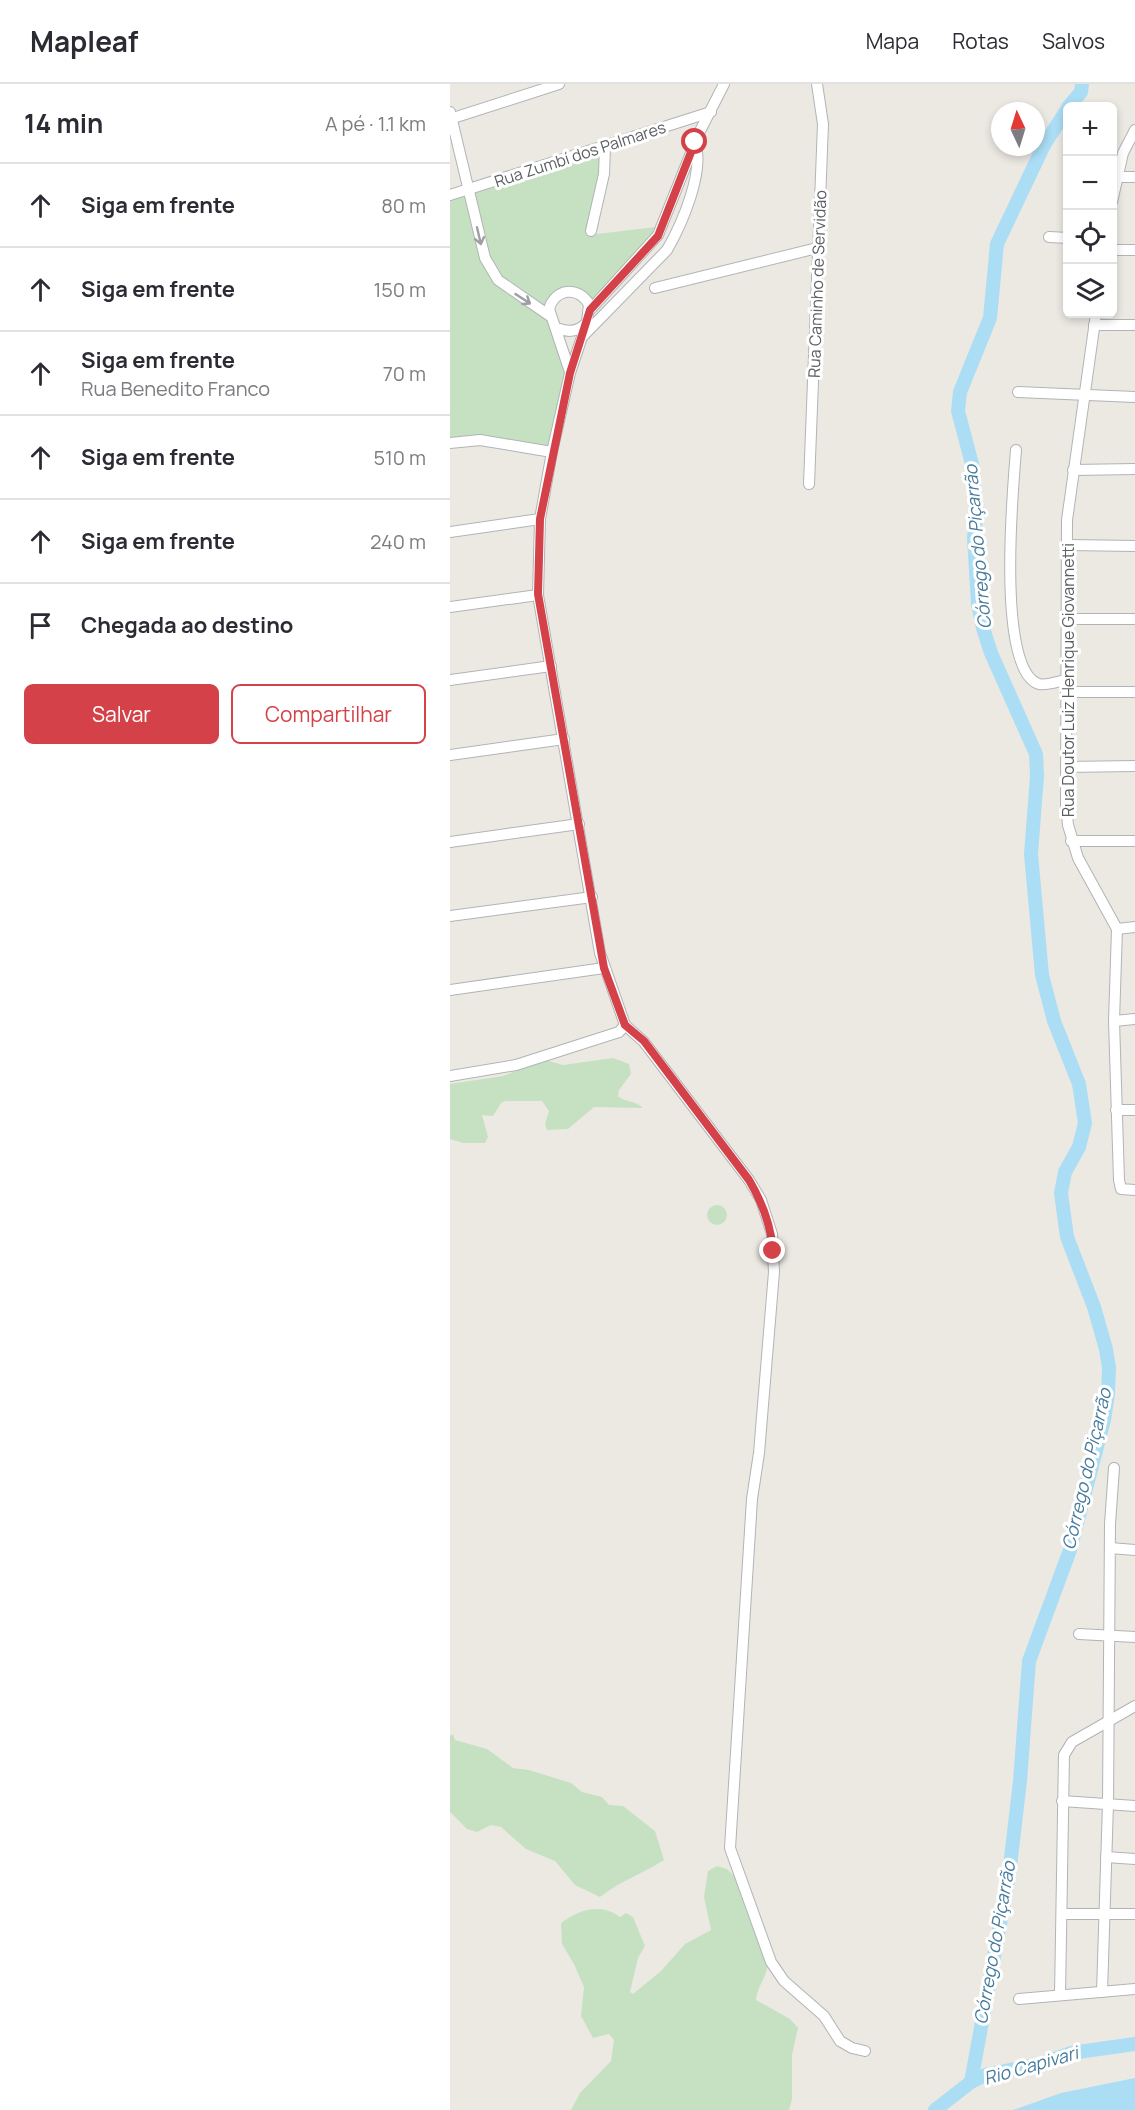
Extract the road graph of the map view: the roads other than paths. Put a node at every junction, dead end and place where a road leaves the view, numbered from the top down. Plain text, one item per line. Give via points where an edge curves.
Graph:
1 (559, 84) edge
2 (724, 84) edge
3 (817, 84) edge
4 (711, 111) junction
5 (451, 117) edge
6 (1135, 130) edge
7 (695, 142) junction
8 (606, 147) junction
9 (1118, 177) junction
10 (1135, 177) edge
11 (1117, 182) edge
12 (468, 189) junction
13 (450, 195) edge
14 (591, 231) dead end
15 (1049, 237) dead end
16 (1063, 238) edge
17 (817, 248) junction
18 (1117, 250) edge
19 (1135, 250) edge
20 (655, 288) dead end
21 (591, 312) junction
22 (608, 313) junction
23 (550, 316) junction
24 (1095, 319) edge
25 (1135, 325) edge
26 (557, 328) junction
27 (583, 336) junction
28 (570, 373) junction
29 (1018, 392) dead end
30 (1084, 396) junction
31 (1135, 397) edge
32 (450, 442) edge
33 (1016, 450) dead end
34 (552, 452) junction
35 (1135, 469) edge
36 (1073, 470) junction
37 (809, 484) dead end
38 (540, 519) junction
39 (450, 532) edge
40 (1068, 545) junction
41 (1135, 546) edge
42 (538, 594) junction
43 (450, 607) edge
44 (1068, 619) junction
45 (1135, 619) edge
46 (551, 666) junction
47 (450, 680) edge
48 (1066, 680) junction
49 (1066, 692) junction
50 (1135, 692) edge
51 (564, 739) junction
52 (450, 755) edge
53 (1135, 766) edge
54 (1066, 767) junction
55 (579, 824) junction
56 (1071, 841) junction
57 (1135, 841) edge
58 (450, 842) edge
59 (592, 897) junction
60 (450, 916) edge
61 (1135, 927) edge
62 (1117, 928) junction
63 (604, 968) junction
64 (450, 990) edge
65 (1135, 1019) edge
66 (1114, 1021) junction
67 (625, 1025) junction
68 (450, 1076) edge
69 (1116, 1110) junction
70 (1135, 1110) edge
71 (1135, 1190) edge
72 (1114, 1468) dead end
73 (1110, 1548) junction
74 (1135, 1550) edge
75 (1079, 1634) dead end
76 (1109, 1636) junction
77 (1135, 1637) edge
78 (1135, 1706) edge
79 (1108, 1721) junction
80 (1062, 1801) junction
81 (1108, 1804) junction
82 (1135, 1806) edge
83 (1106, 1857) junction
84 (1135, 1859) edge
85 (1062, 1914) junction
86 (1103, 1914) junction
87 (1135, 1914) edge
88 (1135, 1989) edge
89 (1102, 1992) junction
90 (1060, 1995) junction
91 (1019, 2000) dead end
92 (865, 2051) dead end

1 - 5 street
2 - 4 street
3 - 17 street, Rua Caminho de Servidão via 823,124
4 - 7 street
4 - 8 street, Rua Zumbí dos Palmares
5 - 12 street
6 - 9 street via 1123,153
7 - 21 street via 658,236
7 - 22 street via 699,153 696,177 677,233 668,250
8 - 12 street, Rua Zumbí dos Palmares
8 - 14 street
9 - 10 street
9 - 11 street
12 - 13 street, Rua Zumbí dos Palmares
12 -> 23 street via 485,258 498,280
15 - 16 street
17 - 20 street
17 - 37 street, Rua Caminho de Servidão
18 - 19 street
21 - 22 street
21 - 23 street via 580,294 567,291 555,297
21 - 26 street via 578,330
21 - 27 street
22 - 27 street
23 - 26 street
24 - 25 street
24 - 30 street, Rua Doutor Luiz Henrique Giovannetti
26 - 28 street
27 - 28 street
28 - 34 street
29 - 30 street
30 - 31 street
30 - 36 street, Rua Doutor Luiz Henrique Giovannetti
32 - 34 street via 480,440
33 - 48 street via 1009,541 1016,642 1021,662 1032,680 1040,684
34 - 38 street
35 - 36 street
36 - 40 street, Rua Doutor Luiz Henrique Giovannetti
38 - 39 street
38 - 42 street
40 - 41 street
40 - 44 street, Rua Doutor Luiz Henrique Giovannetti
42 - 43 street
42 - 46 street
44 - 45 street
44 - 48 street, Rua Doutor Luiz Henrique Giovannetti
46 - 47 street
46 - 51 street
48 - 49 street, Rua Doutor Luiz Henrique Giovannetti
49 - 50 street
49 - 54 street, Rua Doutor Luiz Henrique Giovannetti
51 - 52 street
51 - 55 street
53 - 54 street
54 - 56 street, Rua Doutor Luiz Henrique Giovannetti
55 - 58 street
55 - 59 street
56 - 57 street
56 - 62 street, Rua Doutor Luiz Henrique Giovannetti
59 - 60 street
59 - 63 street
61 - 62 street
62 - 66 street
63 - 64 street
63 - 67 street
65 - 66 street
66 - 69 street
67 - 68 street via 619,1032 530,1062
67 - 92 street via 644,1041 749,1180 761,1200 772,1234 774,1272 752,1499 730,1848 778,1974 824,2016 840,2041
69 - 70 street
69 - 71 street via 1121,1189
72 - 73 street
73 - 74 street
73 - 76 street
75 - 76 street
76 - 77 street
76 - 79 street
78 - 79 street
79 - 80 street via 1068,1745
79 - 81 street
80 - 81 street
80 - 85 street
81 - 82 street
81 - 83 street
83 - 84 street
83 - 86 street
85 - 86 street
85 - 90 street
86 - 87 street
86 - 89 street
88 - 89 street
89 - 90 street
90 - 91 street

